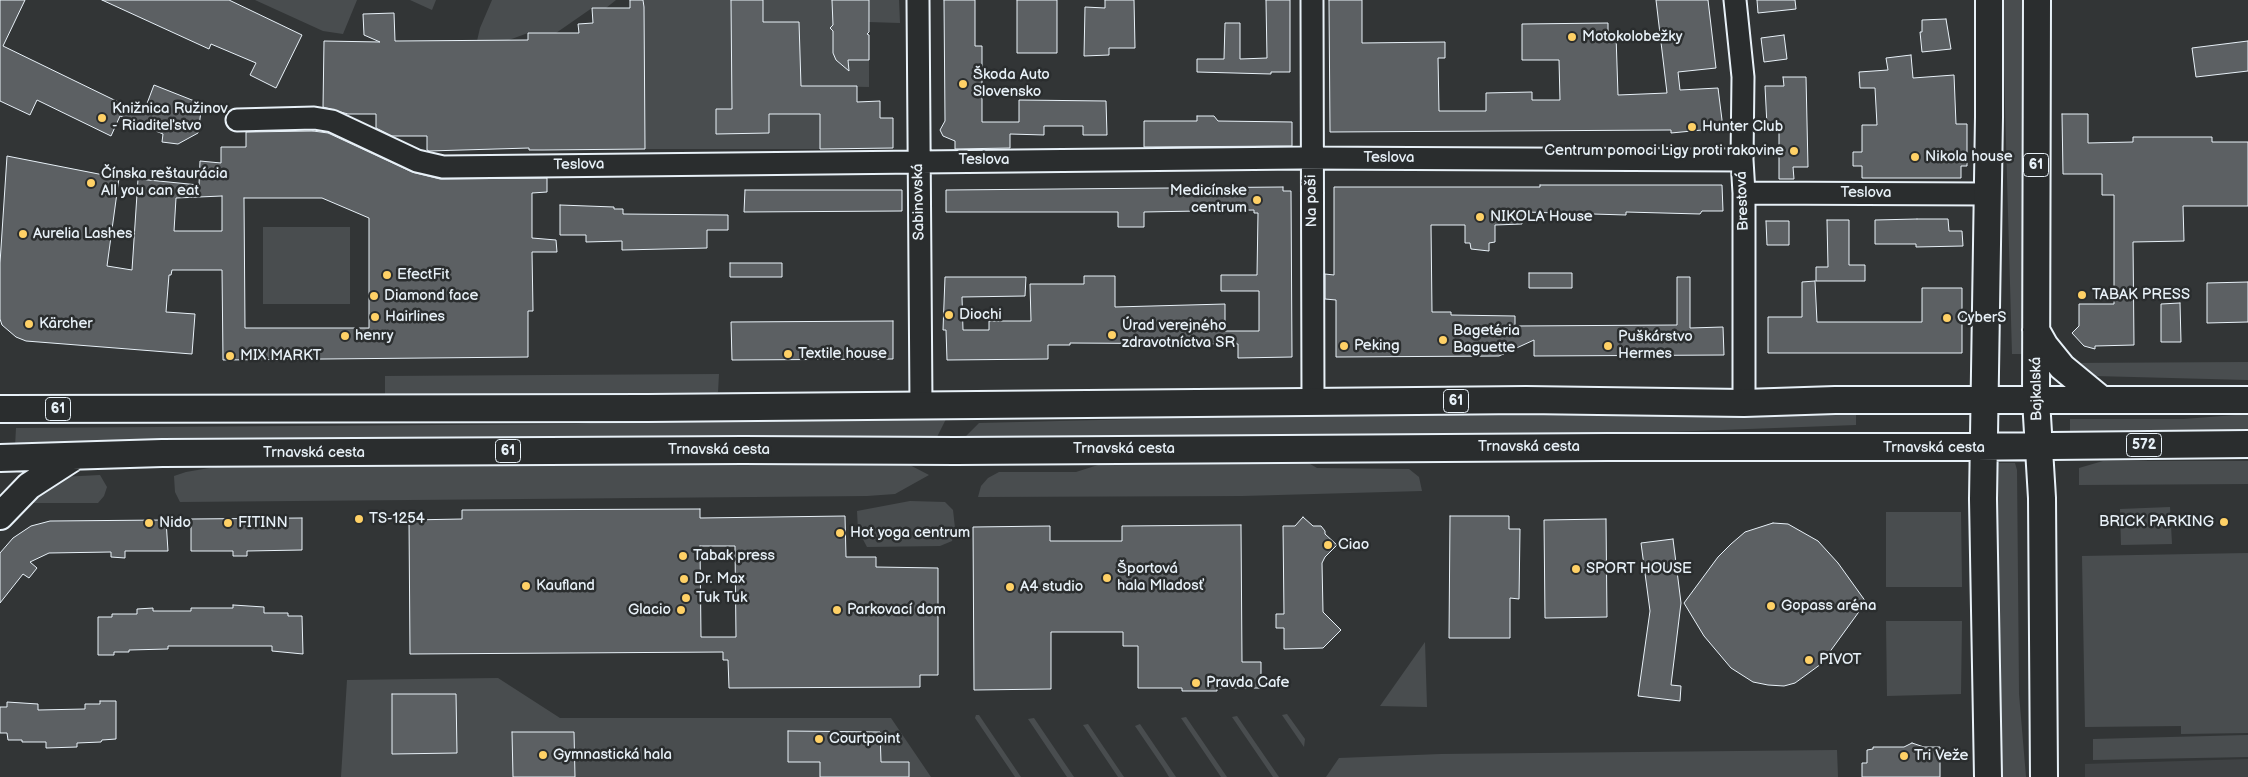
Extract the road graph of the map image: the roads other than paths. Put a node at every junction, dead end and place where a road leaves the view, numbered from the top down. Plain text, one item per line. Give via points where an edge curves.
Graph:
1 (918, 0) edge
2 (1312, 0) edge
3 (1735, 0) edge
4 (1989, 0) edge
5 (2037, 0) edge
6 (237, 120) dead end
7 (1311, 158) junction
8 (1742, 160) junction
9 (919, 161) junction
10 (1744, 193) junction
11 (1988, 194) junction
12 (2036, 330) junction
13 (1985, 400) junction
14 (2036, 400) junction
15 (2102, 400) junction
16 (2248, 400) edge
17 (1313, 403) junction
18 (1744, 403) junction
19 (921, 404) junction
20 (3, 405) edge
21 (2248, 444) edge
22 (1984, 447) junction
23 (2039, 447) junction
24 (77, 455) junction
25 (0, 458) edge
26 (0, 516) edge
27 (1988, 777) edge
28 (2044, 777) edge

1 - 9 street, Sabinovská
2 - 7 street, Na paši
3 - 8 street, Brestová via 1743,77
4 - 11 main road
5 - 12 main road, Bajkalská / 61
6 - 9 street, Teslova via 314,118 332,121 417,160 443,167
7 - 8 street, Teslova
7 - 9 street, Teslova
7 - 17 street, Na paši
8 - 10 street, Brestová
9 - 19 street, Sabinovská
10 - 11 street, Teslova
10 - 18 street, Brestová
11 - 13 main road
12 - 14 main road, Bajkalská / 61
12 - 15 main road via 2062,367
13 - 14 main road, 61
13 - 18 main road, 61
13 - 22 main road
14 - 15 main road
14 - 23 main road, Bajkalská / 61
15 - 16 main road
17 - 18 main road, 61 via 1526,400
17 - 19 main road, 61
19 - 20 main road, 61 via 648,408
21 - 23 main road, Trnavská cesta / 572
22 - 23 main road, Trnavská cesta / 61
22 - 24 main road, Trnavská cesta / 61
22 - 27 main road
23 - 28 main road, Bajkalská
24 - 25 main road, Trnavská cesta / 61
24 - 26 main road via 29,486

